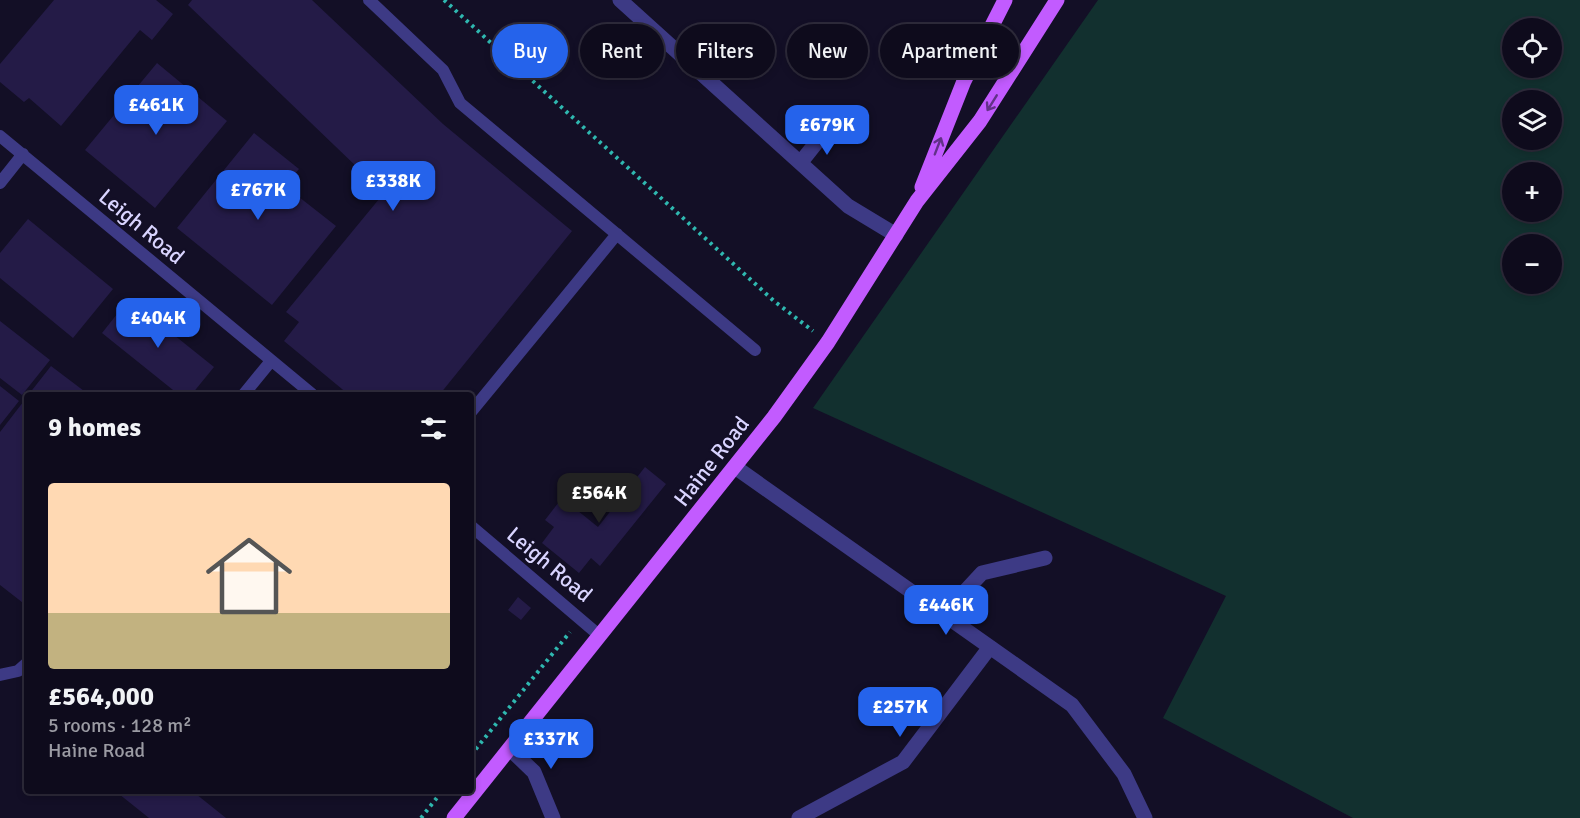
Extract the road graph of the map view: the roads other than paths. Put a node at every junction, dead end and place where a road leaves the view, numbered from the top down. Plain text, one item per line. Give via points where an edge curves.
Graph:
1 (369, 0) edge
2 (620, 0) edge
3 (1005, 0) edge
4 (1057, 0) edge
5 (828, 128) dead end
6 (0, 136) edge
7 (23, 154) junction
8 (801, 162) junction
9 (0, 183) edge
10 (917, 201) junction
11 (617, 234) junction
12 (896, 235) junction
13 (755, 350) dead end
14 (271, 361) junction
15 (246, 392) edge
16 (310, 392) edge
17 (474, 408) edge
18 (735, 467) junction
19 (474, 529) edge
20 (1045, 558) dead end
21 (944, 614) junction
22 (600, 636) junction
23 (990, 646) junction
24 (24, 666) edge
25 (0, 675) edge
26 (510, 749) junction
27 (474, 793) edge
28 (473, 794) edge
29 (454, 818) edge
30 (553, 818) edge
31 (799, 818) edge
32 (1146, 818) edge

1 - 11 lane via 443,70 460,103
2 - 8 street
10 -> 3 main road, Haine Road via 964,81
4 -> 10 main road, Haine Road via 980,121
5 - 8 street
6 - 7 lane, Leigh Road
7 - 9 lane
7 - 14 lane, Leigh Road
8 - 12 street via 848,206
10 - 12 main road, Haine Road
11 - 13 lane
11 - 17 lane
12 - 18 main road, Haine Road via 828,342
14 - 15 lane
14 - 16 lane, Leigh Road
18 - 21 street
18 - 22 main road, Haine Road
19 - 22 lane, Leigh Road
20 - 21 street via 982,573
21 - 23 street
22 - 26 main road, Haine Road
23 - 31 street via 903,762
23 - 32 street via 1072,705 1124,774
24 - 25 lane
26 - 27 main road, Haine Road
26 - 30 street via 534,772
28 - 29 main road, Haine Road

